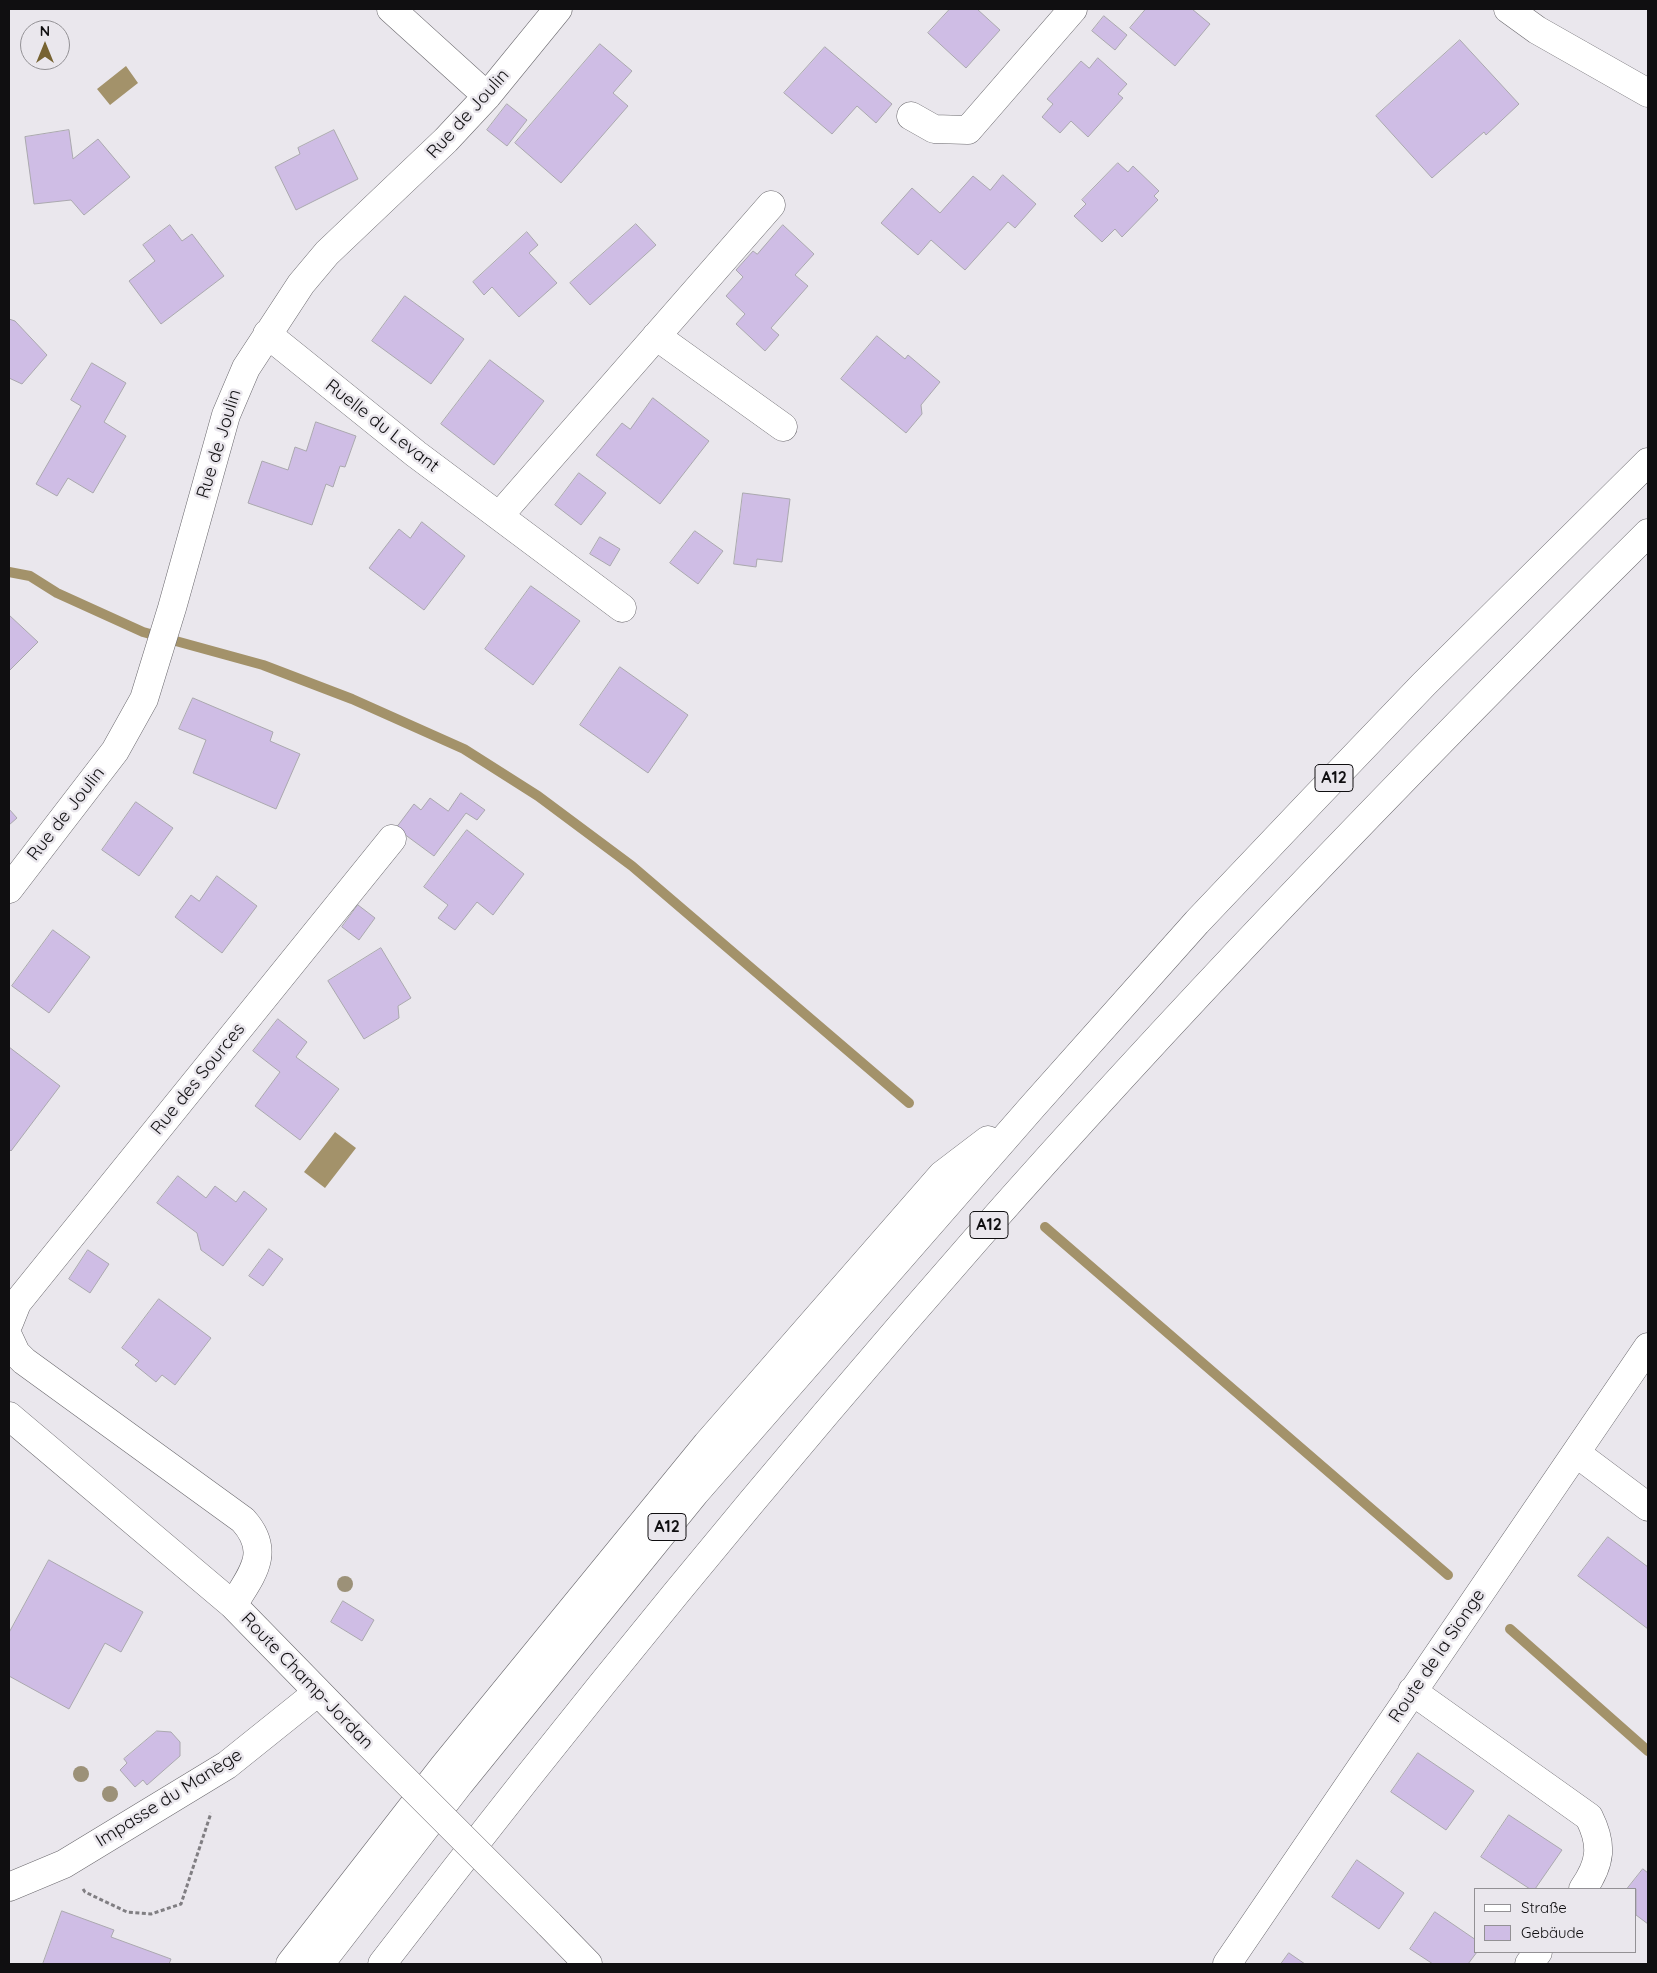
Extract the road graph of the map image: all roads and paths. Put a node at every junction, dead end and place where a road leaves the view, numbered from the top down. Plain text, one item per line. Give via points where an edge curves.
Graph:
1 (391, 9) edge
2 (558, 9) edge
3 (1508, 9) edge
4 (1067, 11) edge
5 (1648, 93) edge
6 (487, 96) junction
7 (911, 116) dead end
8 (771, 205) dead end
9 (267, 334) junction
10 (656, 336) junction
11 (783, 427) dead end
12 (1648, 462) edge
13 (499, 516) junction
14 (1648, 534) edge
15 (622, 608) dead end
16 (392, 839) dead end
17 (9, 889) edge
18 (1034, 1106) junction
19 (9, 1323) edge
20 (9, 1338) edge
21 (1648, 1347) edge
22 (9, 1416) edge
23 (1576, 1453) junction
24 (1648, 1507) edge
25 (233, 1606) junction
26 (1412, 1691) junction
27 (318, 1692) junction
28 (212, 1812) dead end
29 (64, 1864) junction
30 (9, 1886) edge
31 (1584, 1888) edge
32 (1537, 1953) edge
33 (290, 1964) edge
34 (320, 1964) edge
35 (382, 1964) edge
36 (588, 1964) edge
37 (1227, 1964) edge
38 (1529, 1964) edge

1 - 6 main road
2 - 6 main road, Rue de Joulin
3 - 5 main road via 1537,30
4 - 7 main road via 968,130 934,129
6 - 9 main road, Rue de Joulin via 411,175 327,253
8 - 10 main road
9 - 13 main road, Ruelle du Levant
9 - 17 main road, Rue de Joulin via 246,368 226,415 144,699 115,751
10 - 11 main road
10 - 13 main road
12 - 18 main road, A12 via 1424,684 1303,810 1197,922
13 - 15 main road, Ruelle du Levant
14 - 35 main road, A12 via 1338,846 980,1235 716,1544 494,1818
16 - 19 main road, Rue des Sources via 17,1303
18 - 33 main road via 942,1175 720,1429 444,1766
18 - 34 main road, A12 via 695,1493 460,1783
20 - 25 main road via 24,1361 243,1520 252,1530 259,1548 257,1559
21 - 23 main road, Route de la Sionge
22 - 25 main road, Route Champ-Jordan
23 - 24 main road
23 - 26 main road, Route de la Sionge
25 - 27 main road, Route Champ-Jordan
26 - 31 main road via 1589,1817 1597,1833 1599,1852 1594,1873
26 - 37 main road, Route de la Sionge
27 - 29 main road, Impasse du Manège via 227,1765
27 - 36 main road, Route Champ-Jordan, bridge
28 - 29 path via 181,1904 151,1914 127,1912 85,1892
29 - 30 main road, Impasse du Manège
32 - 38 main road

